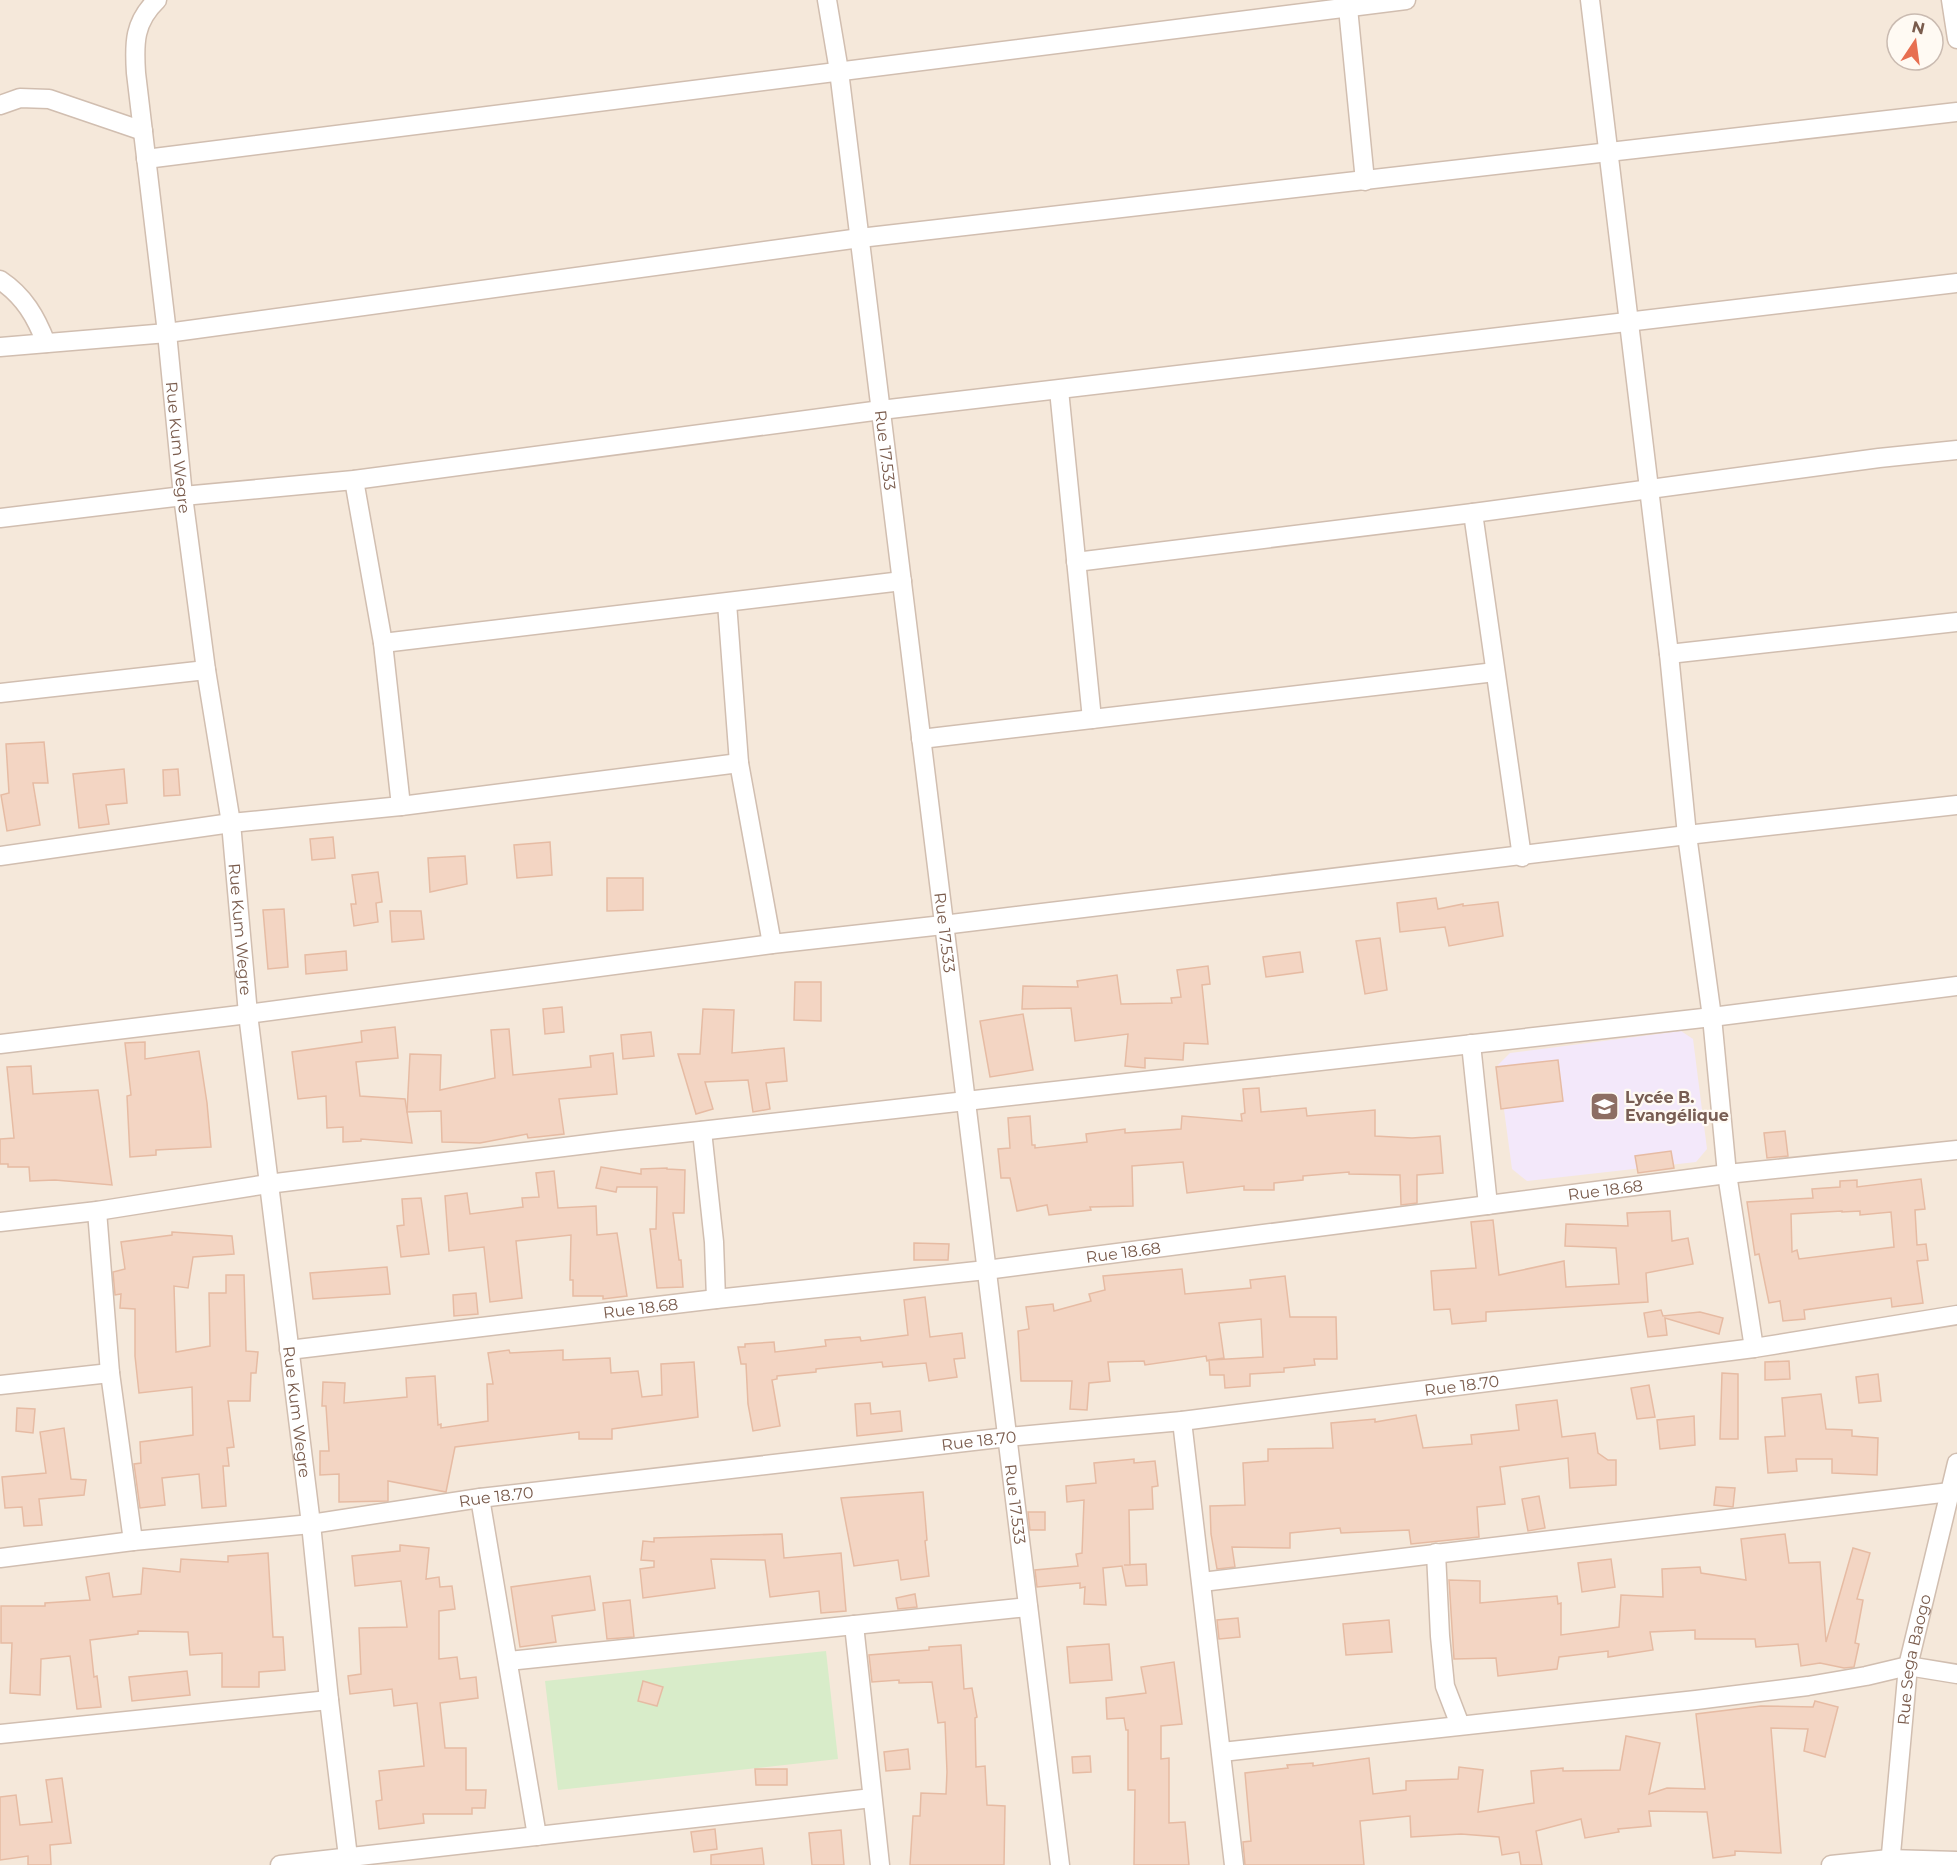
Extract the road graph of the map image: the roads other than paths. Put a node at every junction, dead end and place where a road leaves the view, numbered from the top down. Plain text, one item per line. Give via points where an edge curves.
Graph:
1 (157, 0) edge
2 (827, 0) edge
3 (1406, 0) edge
4 (1590, 0) edge
5 (1951, 0) edge
6 (1348, 8) junction
7 (1957, 39) edge
8 (839, 71) junction
9 (0, 105) edge
10 (1957, 112) edge
11 (142, 131) junction
12 (1607, 153) junction
13 (146, 159) junction
14 (1365, 181) junction
15 (860, 238) junction
16 (0, 280) edge
17 (1957, 283) edge
18 (1629, 323) junction
19 (167, 333) junction
20 (46, 343) junction
21 (0, 347) edge
22 (1059, 390) junction
23 (881, 410) junction
24 (1957, 450) edge
25 (354, 480) junction
26 (1648, 489) junction
27 (183, 496) junction
28 (1473, 513) junction
29 (0, 518) edge
30 (1076, 562) junction
31 (902, 581) junction
32 (727, 603) junction
33 (1957, 622) edge
34 (383, 643) junction
35 (1669, 654) junction
36 (206, 670) junction
37 (1495, 672) junction
38 (0, 693) edge
39 (1092, 719) junction
40 (921, 739) junction
41 (739, 763) junction
42 (1957, 805) edge
43 (401, 806) junction
44 (231, 824) junction
45 (1687, 836) junction
46 (0, 856) edge
47 (1522, 857) junction
48 (943, 925) junction
49 (772, 944) junction
50 (1957, 986) edge
51 (248, 1014) junction
52 (1712, 1017) junction
53 (0, 1044) edge
54 (1471, 1044) junction
55 (967, 1101) junction
56 (702, 1131) junction
57 (1957, 1150) edge
58 (1727, 1174) junction
59 (268, 1184) junction
60 (1488, 1205) junction
61 (97, 1211) junction
62 (0, 1222) edge
63 (987, 1270) junction
64 (716, 1299) junction
65 (1957, 1315) edge
66 (1754, 1348) junction
67 (289, 1350) junction
68 (110, 1373) junction
69 (0, 1385) edge
70 (1182, 1421) junction
71 (1008, 1437) junction
72 (1957, 1463) edge
73 (1950, 1492) junction
74 (480, 1498) junction
75 (311, 1524) junction
76 (133, 1541) junction
77 (1436, 1553) junction
78 (0, 1558) edge
79 (1202, 1582) junction
80 (1028, 1606) junction
81 (854, 1625) junction
82 (508, 1661) junction
83 (1908, 1666) junction
84 (1957, 1674) edge
85 (329, 1700) junction
86 (1460, 1725) junction
87 (0, 1734) edge
88 (1222, 1752) junction
89 (872, 1798) junction
90 (537, 1836) junction
91 (349, 1861) edge
92 (1957, 1861) edge
93 (1890, 1862) edge
94 (280, 1865) edge
95 (880, 1865) edge
96 (1060, 1865) edge
97 (1234, 1865) edge
98 (1831, 1865) edge

1 - 11 street, Rue Kum Wegre via 146,10 134,45
2 - 8 street, Rue 17.533
3 - 6 street
4 - 12 street
5 - 7 street
6 - 8 street
6 - 14 street
8 - 13 street
8 - 15 street, Rue 17.533
9 - 11 street via 20,98 49,99
10 - 12 street
11 - 13 street, Rue Kum Wegre
12 - 14 street
12 - 18 street
13 - 19 street, Rue Kum Wegre
14 - 15 street
15 - 19 street
15 - 23 street, Rue 17.533
16 - 20 street via 18,293 38,321
17 - 18 street
18 - 22 street
18 - 26 street
19 - 20 street
19 - 27 street, Rue Kum Wegre
20 - 21 street
22 - 23 street
22 - 30 street
23 - 25 street
23 - 31 street, Rue 17.533
24 - 26 street
25 - 27 street
25 - 34 street
26 - 28 street
26 - 35 street
27 - 29 street
27 - 36 street, Rue Kum Wegre
28 - 30 street
28 - 37 street
30 - 39 street
31 - 32 street
31 - 40 street, Rue 17.533
32 - 34 street
32 - 41 street
33 - 35 street
34 - 43 street
35 - 45 street
36 - 38 street
36 - 44 street, Rue Kum Wegre
37 - 39 street
37 - 47 street
39 - 40 street
40 - 48 street, Rue 17.533
41 - 43 street
41 - 49 street
42 - 45 street
43 - 44 street
44 - 46 street
44 - 51 street, Rue Kum Wegre
45 - 47 street
45 - 52 street
47 - 48 street
48 - 49 street
48 - 55 street, Rue 17.533
49 - 51 street
50 - 52 street
51 - 53 street
51 - 59 street, Rue Kum Wegre
52 - 54 street
52 - 58 street
54 - 55 street
54 - 60 street
55 - 56 street
55 - 63 street, Rue 17.533
56 - 59 street
56 - 64 street
57 - 58 street, Rue 18.68
58 - 60 street, Rue 18.68
58 - 66 street
59 - 61 street
59 - 67 street, Rue Kum Wegre
60 - 63 street, Rue 18.68
61 - 62 street
61 - 68 street
63 - 64 street, Rue 18.68
63 - 71 street, Rue 17.533
64 - 67 street, Rue 18.68
65 - 66 street, Rue 18.70
66 - 70 street, Rue 18.70
67 - 75 street, Rue Kum Wegre
68 - 69 street
68 - 76 street
70 - 71 street, Rue 18.70
70 - 79 street
71 - 74 street, Rue 18.70
71 - 80 street, Rue 17.533
72 - 73 street, Rue Sega Baogo
73 - 77 street
73 - 83 street, Rue Sega Baogo
74 - 75 street, Rue 18.70
74 - 82 street
75 - 76 street, Rue 18.70
75 - 85 street, Rue Kum Wegre
76 - 78 street, Rue 18.70
77 - 79 street
77 - 86 street via 1445,1686
79 - 88 street
80 - 81 street
80 - 96 street, Rue 17.533
81 - 82 street
81 - 89 street
82 - 90 street
83 - 84 street
83 - 86 street via 1797,1687
83 - 93 street, Rue Sega Baogo
85 - 87 street
85 - 91 street, Rue Kum Wegre
86 - 88 street
88 - 97 street
89 - 90 street
89 - 95 street
90 - 91 street
91 - 94 street
92 - 93 street
93 - 98 street

